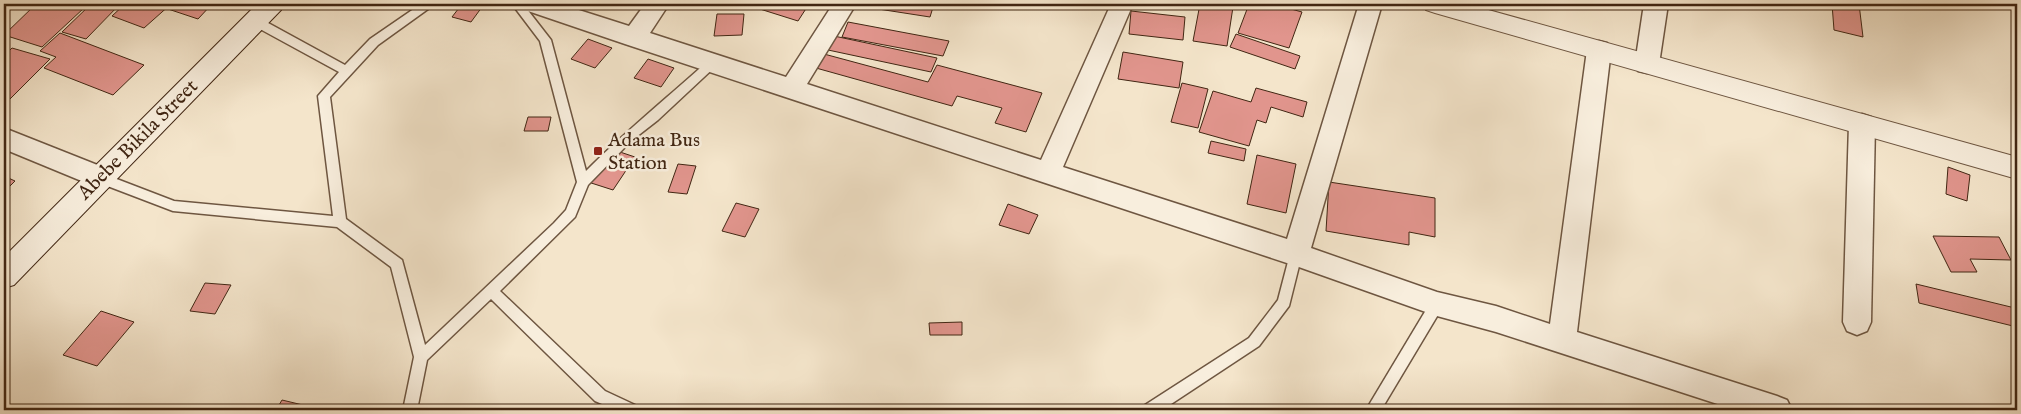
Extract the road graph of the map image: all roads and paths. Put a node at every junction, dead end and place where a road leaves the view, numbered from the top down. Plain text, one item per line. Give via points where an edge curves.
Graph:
1 (429, 4) edge
2 (518, 4) edge
3 (533, 4) edge
4 (658, 4) edge
5 (845, 4) edge
6 (1122, 4) edge
7 (1371, 4) edge
8 (1435, 4) edge
9 (1656, 4) edge
10 (263, 12) edge
11 (633, 38) junction
12 (1598, 50) junction
13 (712, 64) junction
14 (1646, 64) junction
15 (346, 71) junction
16 (791, 89) junction
17 (1862, 124) junction
18 (4, 138) edge
19 (2017, 168) edge
20 (1048, 173) junction
21 (101, 178) junction
22 (583, 182) junction
23 (340, 222) junction
24 (1296, 254) junction
25 (4, 276) edge
26 (491, 290) junction
27 (1437, 304) junction
28 (1857, 322) dead end
29 (1562, 340) junction
30 (421, 357) junction
31 (410, 410) edge
32 (630, 410) edge
33 (1150, 410) edge
34 (1373, 410) edge
35 (1777, 410) edge

1 - 15 lane via 374,42
2 - 22 lane via 545,40
3 - 11 street
4 - 11 street
5 - 16 street
6 - 20 street
7 - 24 street
8 - 12 street
9 - 14 street
10 - 15 lane
10 - 21 street, Abebe Bikila Street
11 - 13 street
12 - 14 street
12 - 29 street
13 - 16 street
13 - 22 lane via 627,138
14 - 17 street
15 - 23 lane via 324,96
16 - 20 street
17 - 19 street
17 - 28 street
18 - 21 street
20 - 24 street
21 - 23 lane via 173,206
21 - 25 street, Abebe Bikila Street
22 - 26 lane via 571,213
23 - 30 lane via 397,264
24 - 27 street
24 - 33 lane via 1284,302 1254,342
26 - 30 lane
26 - 32 lane via 600,396
27 - 29 street via 1496,318
27 - 34 lane
29 - 35 street
30 - 31 lane

